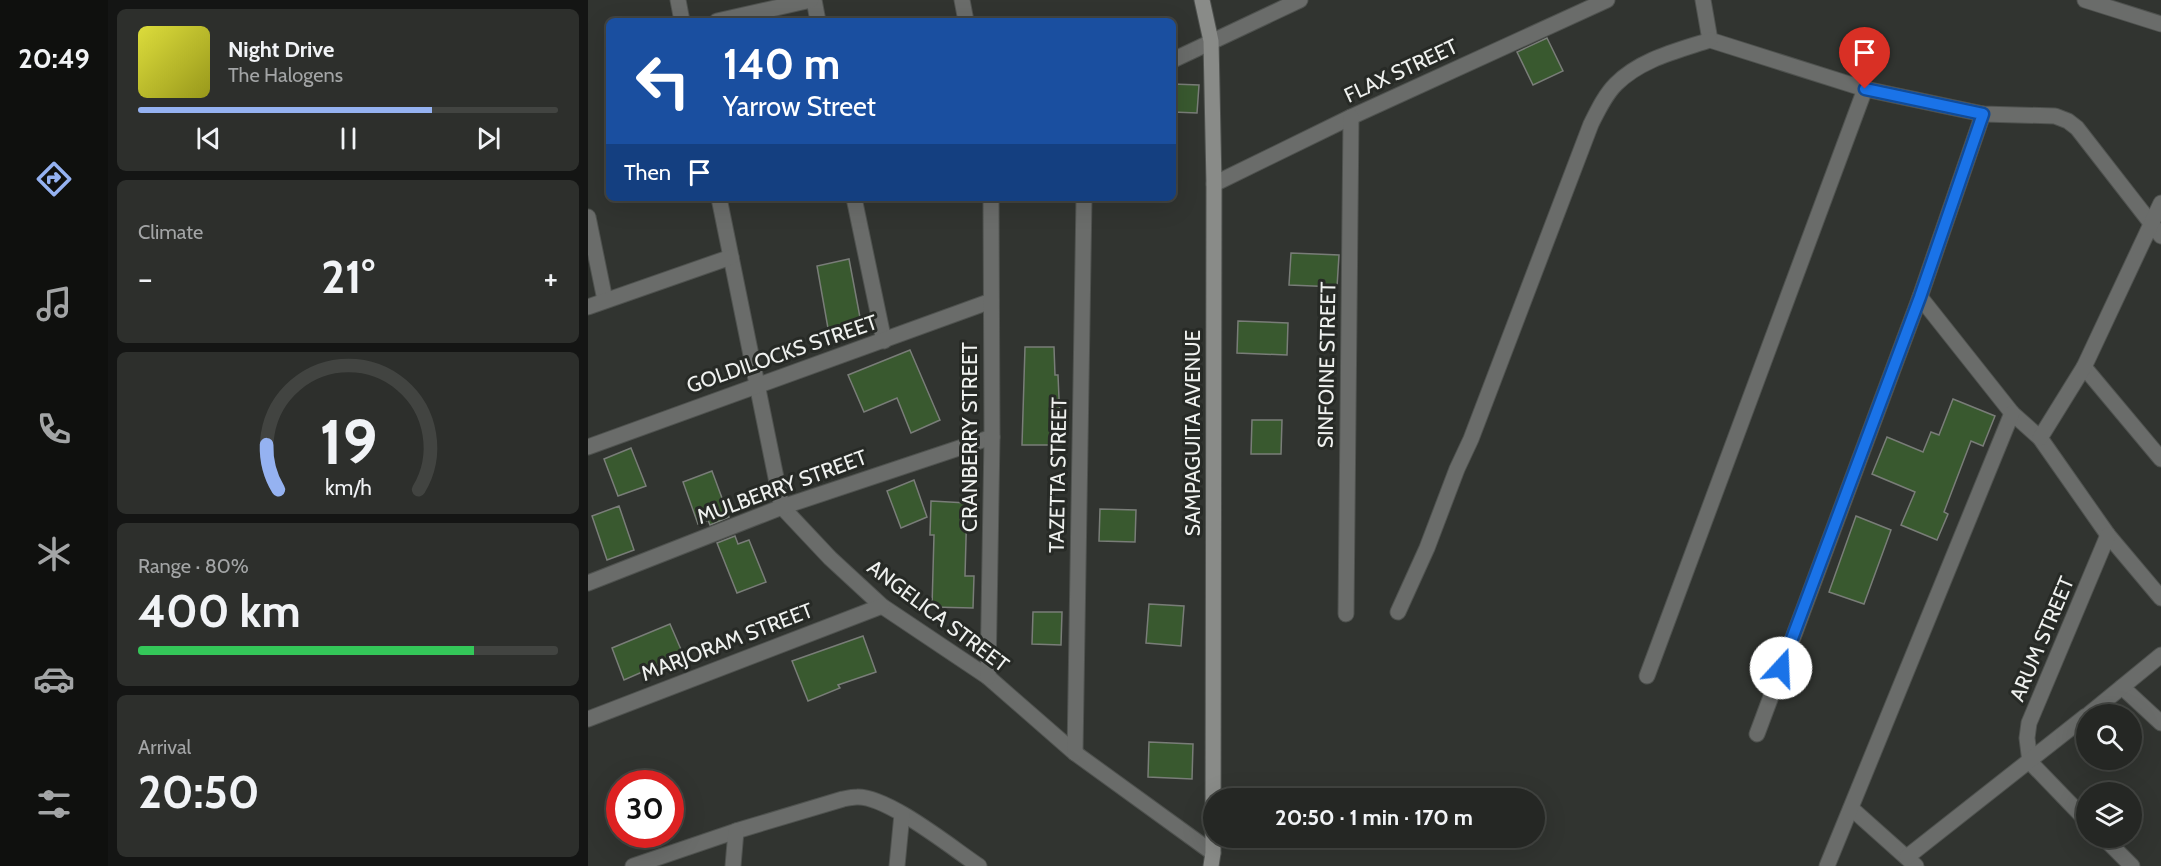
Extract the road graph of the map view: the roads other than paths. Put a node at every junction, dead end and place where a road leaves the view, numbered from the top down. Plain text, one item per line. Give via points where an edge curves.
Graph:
1 (678, 0) edge
2 (812, 0) edge
3 (962, 0) edge
4 (1202, 0) edge
5 (1300, 0) edge
6 (1606, 0) edge
7 (1703, 0) edge
8 (2085, 0) edge
9 (2105, 2) edge
10 (681, 18) edge
11 (731, 18) edge
12 (817, 18) edge
13 (965, 18) edge
14 (2161, 24) edge
15 (1710, 40) junction
16 (1210, 41) junction
17 (1176, 58) edge
18 (1865, 89) junction
19 (1983, 114) junction
20 (1351, 117) junction
21 (1214, 184) junction
22 (719, 201) edge
23 (855, 201) edge
24 (991, 201) edge
25 (1084, 201) edge
26 (2161, 203) edge
27 (588, 217) edge
28 (2156, 231) edge
29 (731, 257) junction
30 (1920, 297) junction
31 (605, 300) junction
32 (991, 301) junction
33 (588, 307) edge
34 (884, 341) junction
35 (2084, 367) junction
36 (756, 385) junction
37 (2012, 413) junction
38 (992, 437) junction
39 (2040, 438) junction
40 (588, 447) edge
41 (2161, 459) edge
42 (782, 507) junction
43 (2108, 535) junction
44 (588, 583) edge
45 (2161, 598) edge
46 (882, 606) junction
47 (1398, 612) dead end
48 (1346, 614) dead end
49 (2161, 655) edge
50 (1647, 676) dead end
51 (988, 677) junction
52 (2122, 687) junction
53 (2101, 704) edge
54 (588, 718) edge
55 (2161, 723) edge
56 (2076, 725) edge
57 (1757, 734) dead end
58 (1075, 753) junction
59 (2030, 762) junction
60 (1851, 808) junction
61 (2076, 810) edge
62 (902, 814) junction
63 (736, 831) junction
64 (2114, 848) edge
65 (1212, 859) edge
66 (1911, 861) edge
67 (633, 866) edge
68 (733, 866) edge
69 (897, 866) edge
70 (979, 866) edge
71 (1827, 866) edge
72 (2132, 866) edge

1 - 10 street
2 - 11 street
2 - 12 street
3 - 13 street
4 - 16 main road, SAMPAGUITA AVENUE
5 - 16 street
6 - 20 street, FLAX STREET
7 - 15 street
8 - 9 street
9 - 14 street
15 - 18 street
15 - 47 street via 1636,67 1603,101 1471,440
16 - 17 street
16 - 21 main road, SAMPAGUITA AVENUE
18 - 19 street
18 - 50 street
19 - 28 street via 2055,116 2067,121 2077,128
19 - 30 street
20 - 21 street, FLAX STREET
20 - 48 street, SINFOINE STREET
21 - 65 main road, SAMPAGUITA AVENUE
22 - 29 street
23 - 34 street
24 - 32 street, CRANBERRY STREET
25 - 58 street, TAZETTA STREET
26 - 28 street
27 - 31 street
28 - 35 street
29 - 31 street
29 - 36 street
30 - 37 street
30 - 57 street
31 - 33 street
32 - 34 street, GOLDILOCKS STREET
32 - 38 street, CRANBERRY STREET
34 - 36 street, GOLDILOCKS STREET
35 - 39 street
35 - 41 street
36 - 40 street, GOLDILOCKS STREET
36 - 42 street
37 - 39 street
37 - 60 street
38 - 42 street, MULBERRY STREET
38 - 51 street, CRANBERRY STREET
39 - 43 street
42 - 44 street, MULBERRY STREET
42 - 46 street, ANGELICA STREET
43 - 45 street
43 - 59 street, ARUM STREET via 2030,723
46 - 51 street, ANGELICA STREET
46 - 54 street, MARJORAM STREET
49 - 52 street
51 - 58 street, ANGELICA STREET
52 - 53 street
52 - 55 street
56 - 59 street
58 - 65 street, ANGELICA STREET
59 - 61 street
59 - 66 street via 2010,774
60 - 66 street
60 - 71 street
62 - 63 street via 859,796
62 - 69 street
62 - 70 street
63 - 67 street
63 - 68 street
64 - 72 street

